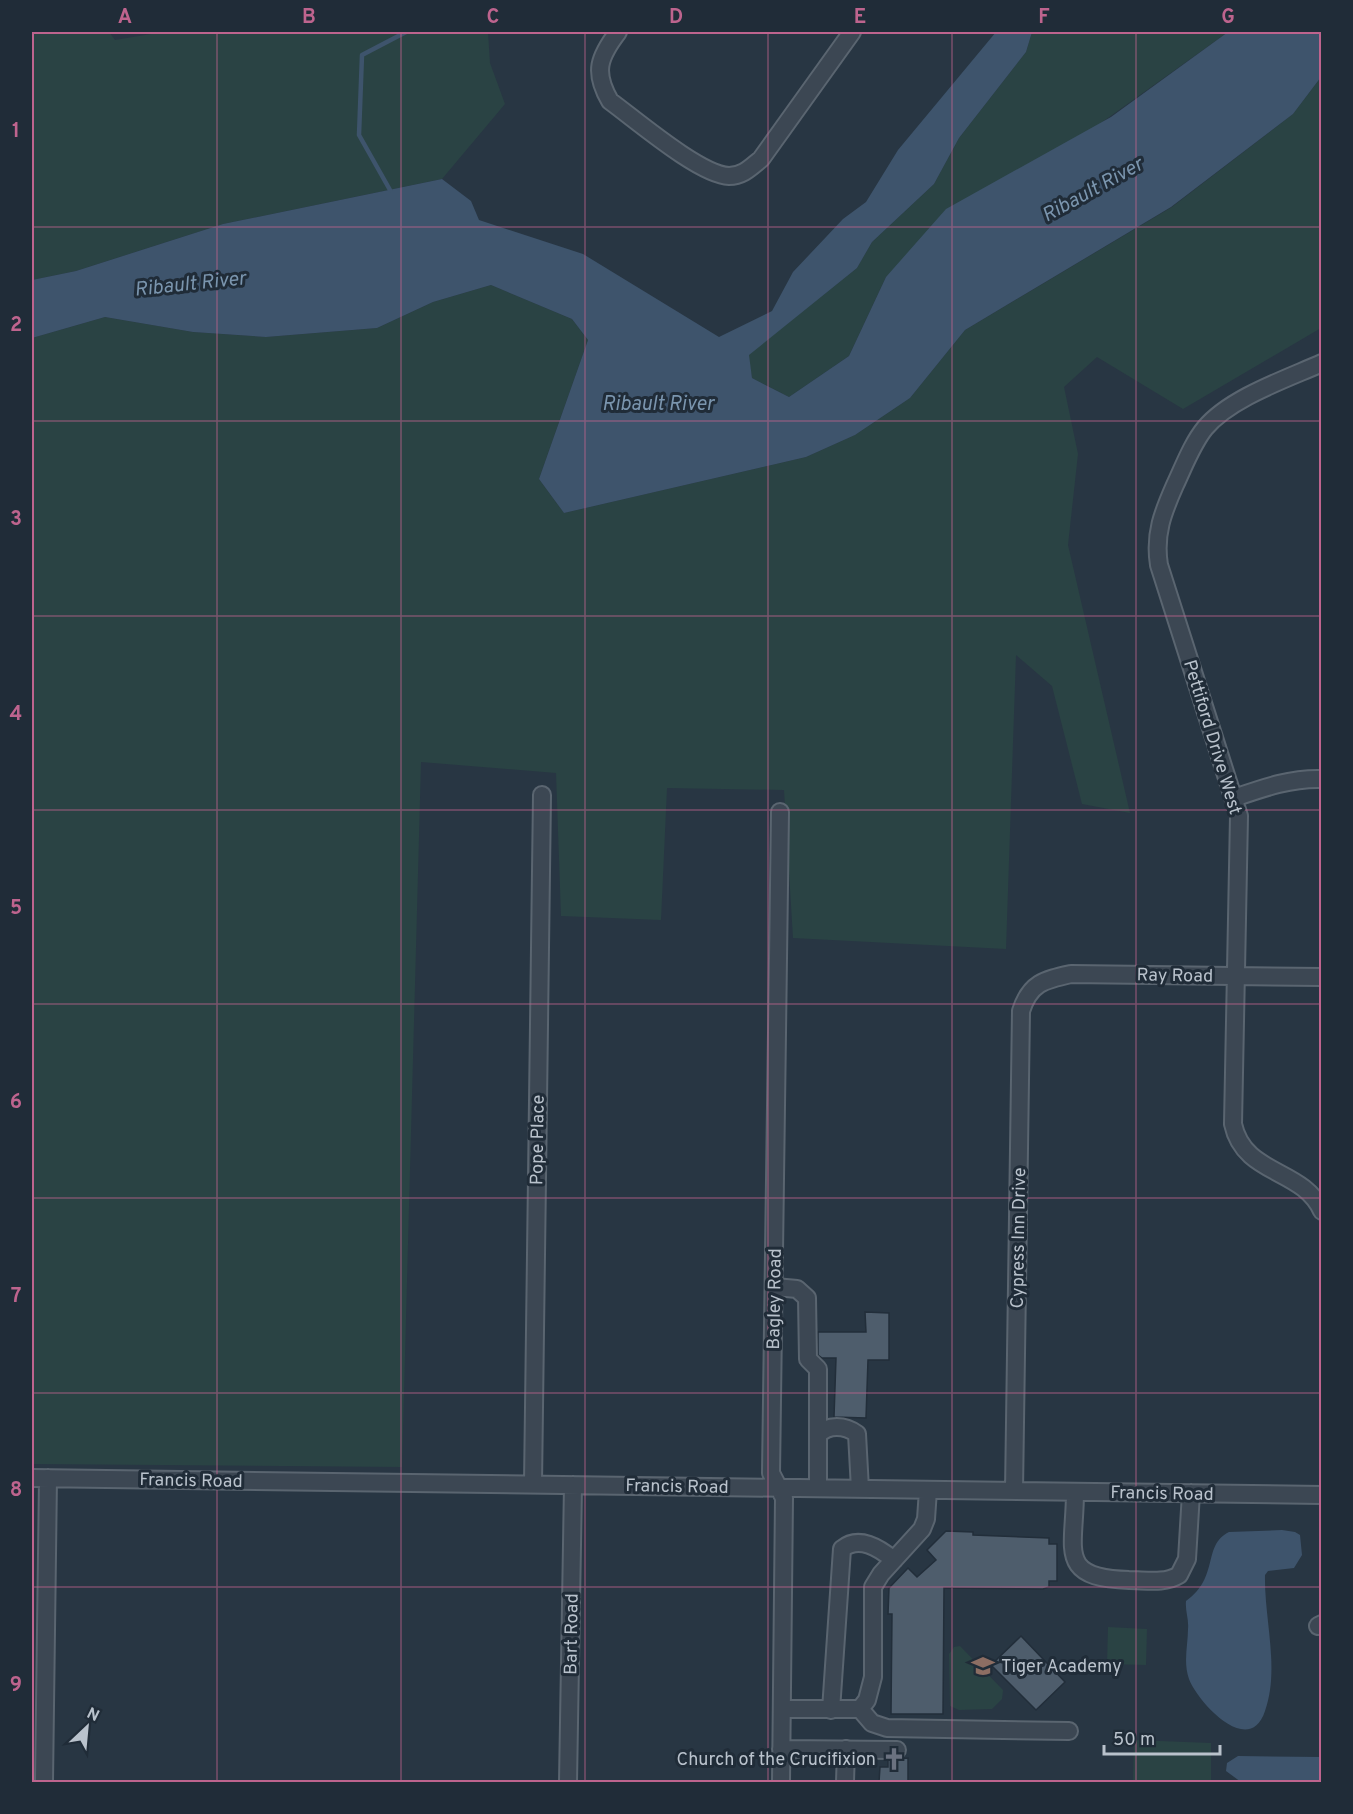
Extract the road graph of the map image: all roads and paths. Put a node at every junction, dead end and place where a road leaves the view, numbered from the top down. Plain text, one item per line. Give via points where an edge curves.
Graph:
1 (618, 32) edge
2 (852, 32) edge
3 (1322, 363) edge
4 (1322, 779) edge
5 (542, 795) dead end
6 (1234, 798) junction
7 (780, 812) dead end
8 (1235, 976) junction
9 (1322, 977) edge
10 (1032, 987) joint
11 (1322, 1211) edge
12 (775, 1287) junction
13 (818, 1435) junction
14 (40, 1478) edge
15 (533, 1484) junction
16 (573, 1485) junction
17 (777, 1487) junction
18 (818, 1488) junction
19 (860, 1489) junction
20 (928, 1490) junction
21 (1014, 1491) junction
22 (1075, 1492) junction
23 (1191, 1493) junction
24 (1322, 1495) edge
25 (894, 1560) junction
26 (782, 1709) junction
27 (860, 1709) junction
28 (831, 1710) junction
29 (1069, 1731) dead end
30 (781, 1749) junction
31 (846, 1749) junction
32 (897, 1750) dead end
33 (44, 1782) edge
34 (568, 1782) edge
35 (781, 1782) edge
36 (845, 1782) edge

1 - 2 street via 602,58 599,72 610,101 704,169 730,176 744,173 761,159
3 - 6 street, Pettiford Drive West via 1244,399 1205,428 1164,510 1156,546
4 - 6 street via 1303,778
5 - 15 street, Pope Place
6 - 8 street, Pettiford Drive West via 1239,816
7 - 12 street, Bagley Road
8 - 9 street, Ray Road
8 - 10 street, Ray Road via 1071,974 1043,980
8 - 11 street, Pettiford Drive West via 1236,1137 1252,1159 1306,1190
10 - 21 street, Cypress Inn Drive via 1022,1011
12 - 13 street via 797,1289 807,1298 808,1359 818,1369
12 - 17 street, Bagley Road via 771,1473
13 - 18 street
13 - 19 street via 834,1427 856,1434
14 - 15 street, Francis Road
14 - 33 street
15 - 16 street, Francis Road
16 - 17 street, Francis Road
16 - 34 street, Bart Road
17 - 18 street, Francis Road
17 - 26 street, Bagley Road via 784,1498
18 - 19 street, Francis Road
19 - 20 street, Francis Road
20 - 21 street, Francis Road
20 - 25 street via 922,1529
21 - 22 street, Francis Road
22 - 23 street, Francis Road
22 - 23 street via 1074,1557 1082,1572 1101,1579 1163,1581 1179,1575 1187,1559
23 - 24 street, Francis Road
25 - 27 street via 873,1587 873,1677 867,1700
25 - 28 street via 864,1543 842,1549
26 - 28 street
26 - 30 street, Bagley Road
27 - 28 street
27 - 29 street via 872,1723 886,1728
30 - 31 street
30 - 35 street, Bagley Road
31 - 32 street
31 - 36 street

